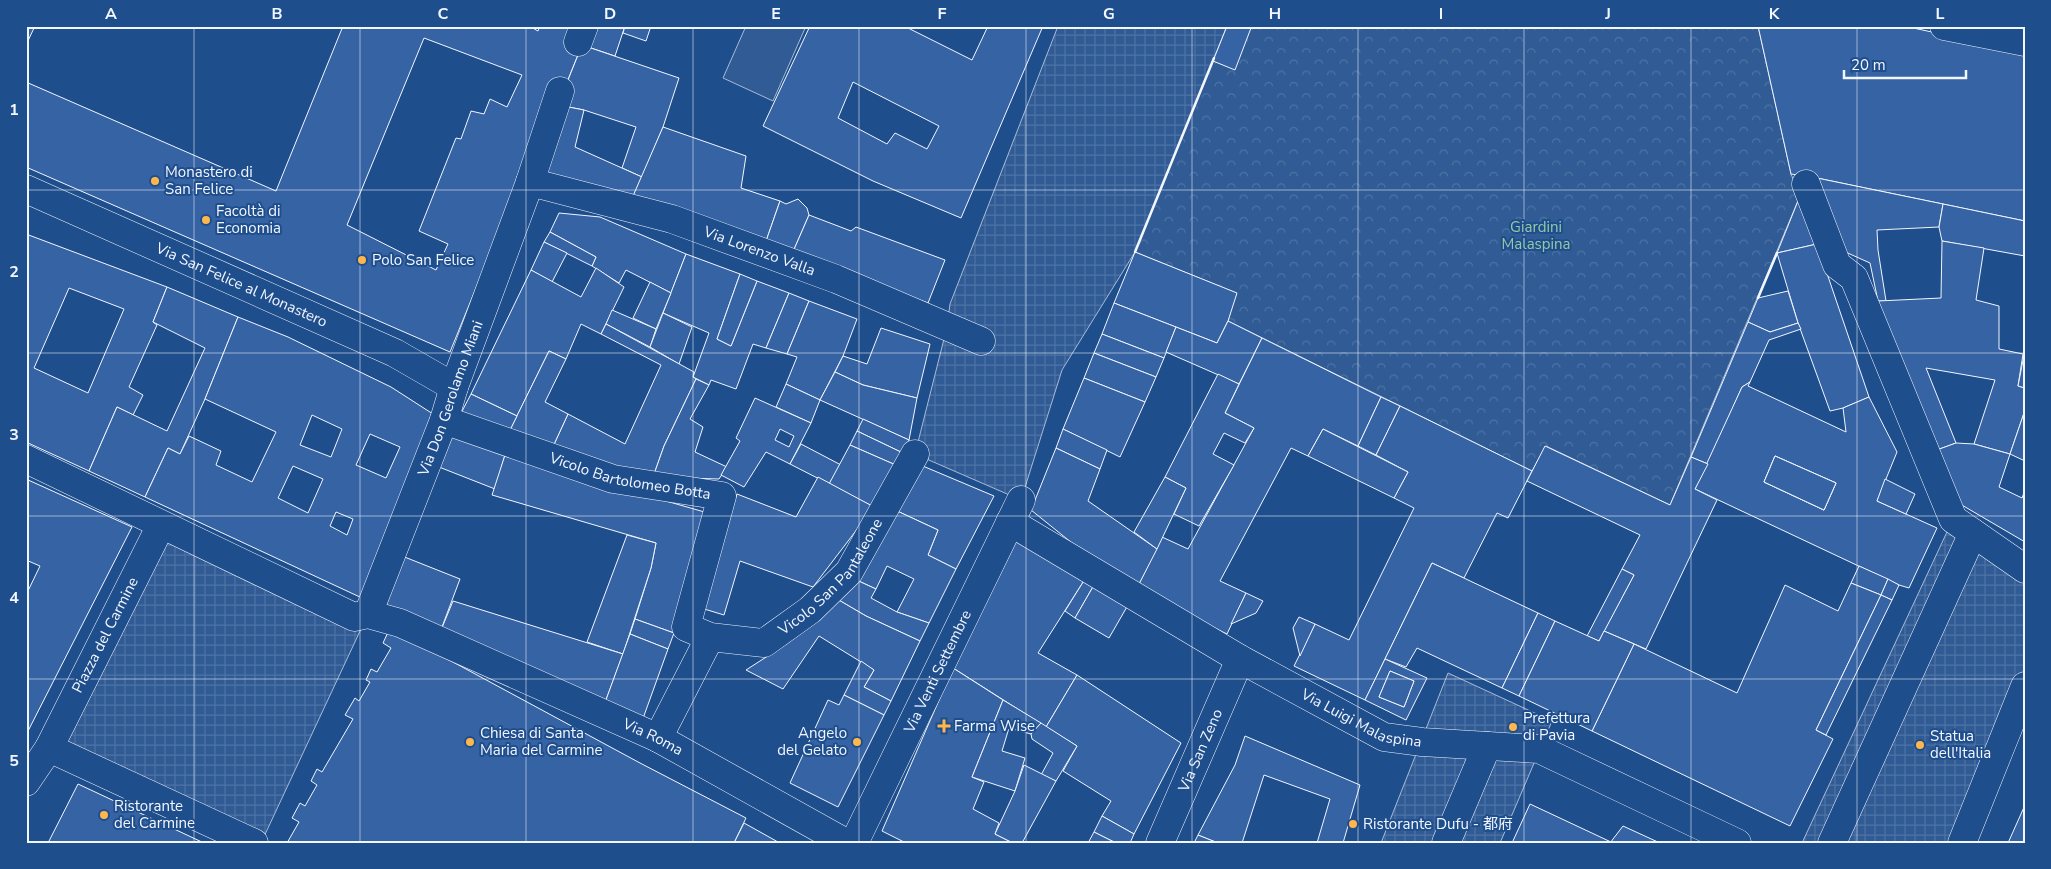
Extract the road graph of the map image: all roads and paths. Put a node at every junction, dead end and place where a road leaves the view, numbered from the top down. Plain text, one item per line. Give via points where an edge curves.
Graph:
1 (1944, 26) edge
2 (2025, 42) edge
3 (560, 90) dead end
4 (530, 182) junction
5 (1806, 184) dead end
6 (26, 189) edge
7 (981, 341) dead end
8 (454, 387) junction
9 (444, 420) junction
10 (914, 454) dead end
11 (26, 459) edge
12 (1016, 511) joint
13 (161, 525) junction
14 (1973, 533) junction
15 (2025, 568) edge
16 (368, 614) junction
17 (710, 637) junction
18 (1240, 658) junction
19 (2025, 686) edge
20 (658, 738) junction
21 (1487, 746) junction
22 (49, 748) junction
23 (26, 782) edge
24 (254, 843) edge
25 (846, 843) edge
26 (854, 843) edge
27 (1160, 843) edge
28 (1446, 843) edge
29 (1737, 843) edge
30 (1832, 843) edge
31 (1962, 843) edge

1 - 2 street
3 - 4 street, Via Don Gerolamo Miani
4 - 7 street, Via Lorenzo Valla via 672,219 836,279
4 - 8 street, Via Don Gerolamo Miani
5 - 14 street via 1837,265 1854,278 1953,519
6 - 8 street, Via San Felice al Monastero via 386,348
8 - 9 street, Via Don Gerolamo Miani
9 - 16 street, Via Don Gerolamo Miani
9 - 17 street, Vicolo Bartolomeo Botta via 613,479 722,496 686,627
10 - 17 street, Vicolo San Pantaleone via 848,572 810,610 764,642
11 - 13 street
12 - 18 street, Via Luigi Malaspina
12 - 26 street, Via Venti Settembre
13 - 16 street via 354,617
13 - 22 street, Piazza del Carmine
14 - 15 street
14 - 30 street
16 - 20 street, Via Roma via 400,624
17 - 20 street
18 - 21 street, Via Luigi Malaspina via 1384,736
18 - 27 street, Via San Zeno
19 - 31 street
20 - 25 street, Via Roma
21 - 28 street
21 - 29 street, Via Luigi Malaspina via 1539,749
22 - 23 street, Piazza del Carmine
22 - 24 street

